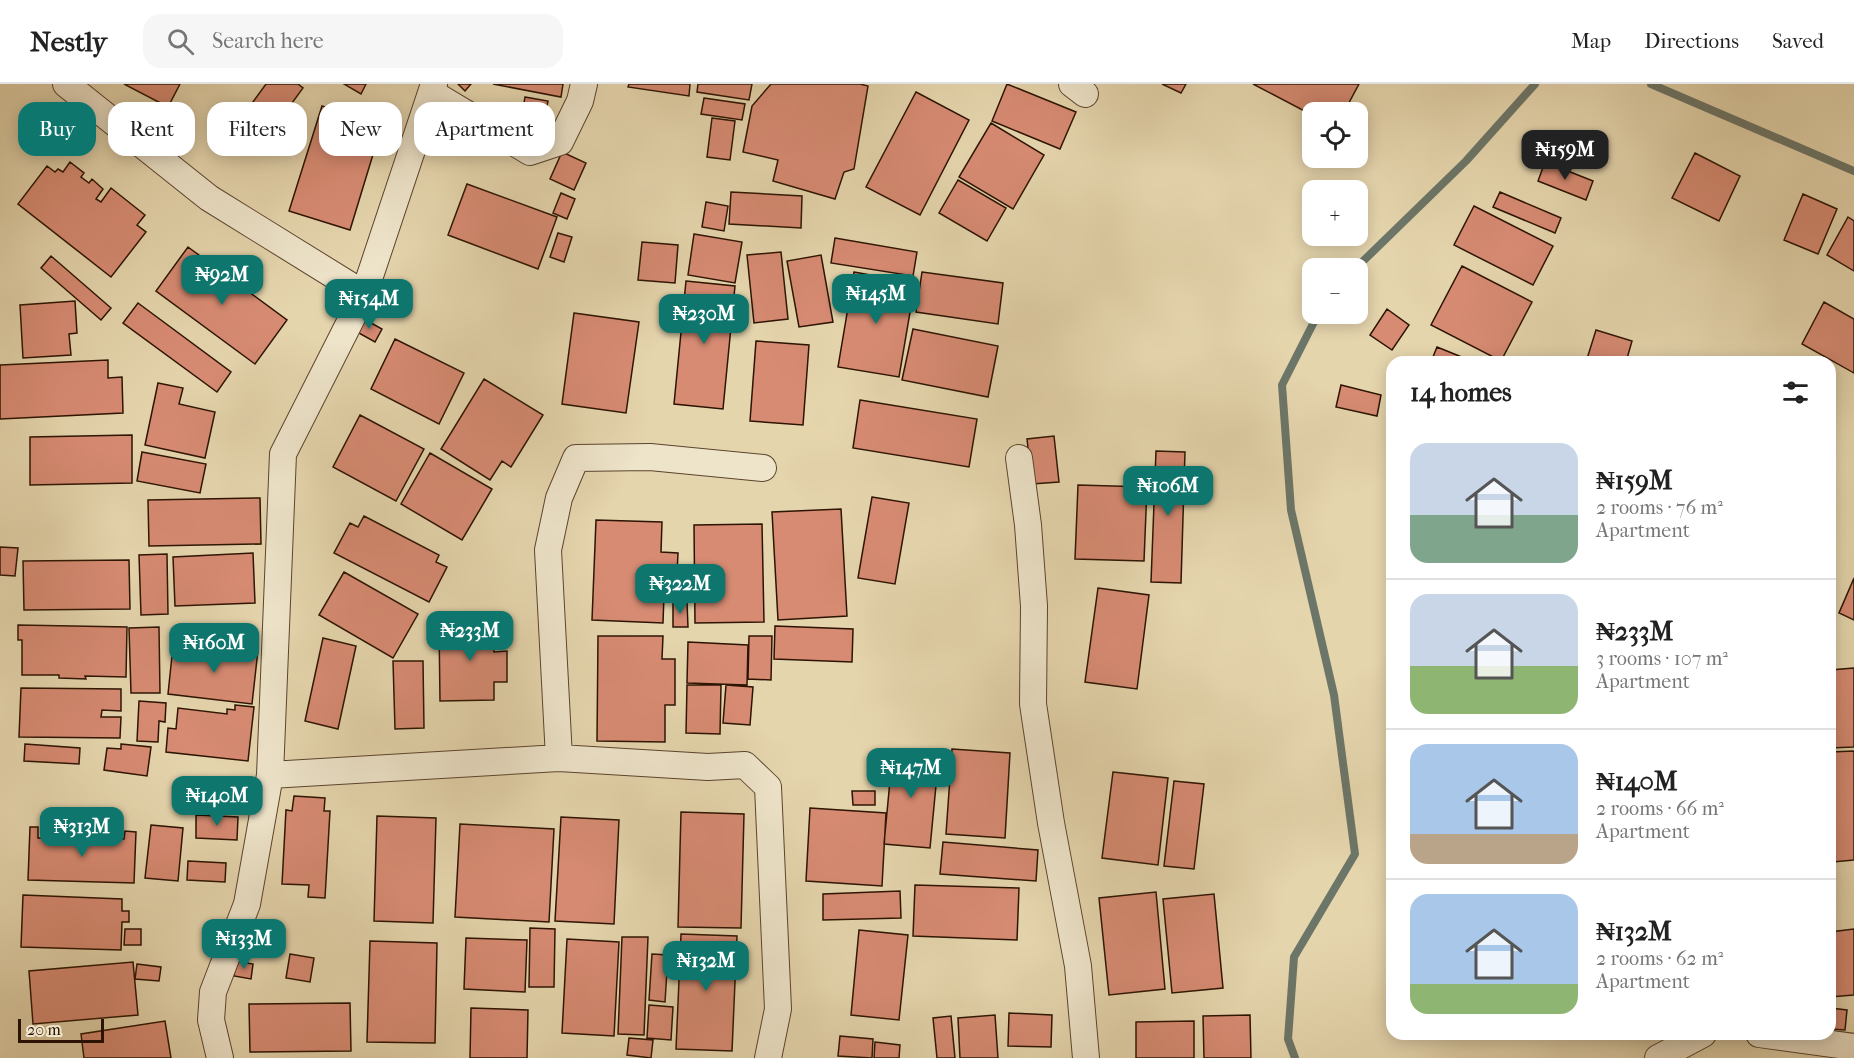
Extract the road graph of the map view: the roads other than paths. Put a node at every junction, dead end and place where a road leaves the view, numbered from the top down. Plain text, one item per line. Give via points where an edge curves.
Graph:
1 (66, 84) edge
2 (584, 84) edge
3 (433, 88) edge
4 (364, 294) junction
5 (1018, 458) dead end
6 (763, 468) dead end
7 (559, 758) junction
8 (270, 774) junction
9 (1692, 1040) edge
10 (1803, 1040) edge
11 (1854, 1047) edge
12 (220, 1058) edge
13 (768, 1058) edge
14 (1086, 1058) edge
15 (1658, 1058) edge

1 - 4 street via 209,198
2 - 3 street via 560,142 530,152
3 - 4 street
4 - 8 street via 283,454
5 - 14 street via 1034,606 1034,704 1078,966
6 - 7 street via 650,456 576,458 559,498 548,550
7 - 8 street
7 - 13 street via 708,767 745,765 768,787 778,1009
8 - 12 street via 247,904 213,992 211,1020
9 - 15 street
10 - 11 street

